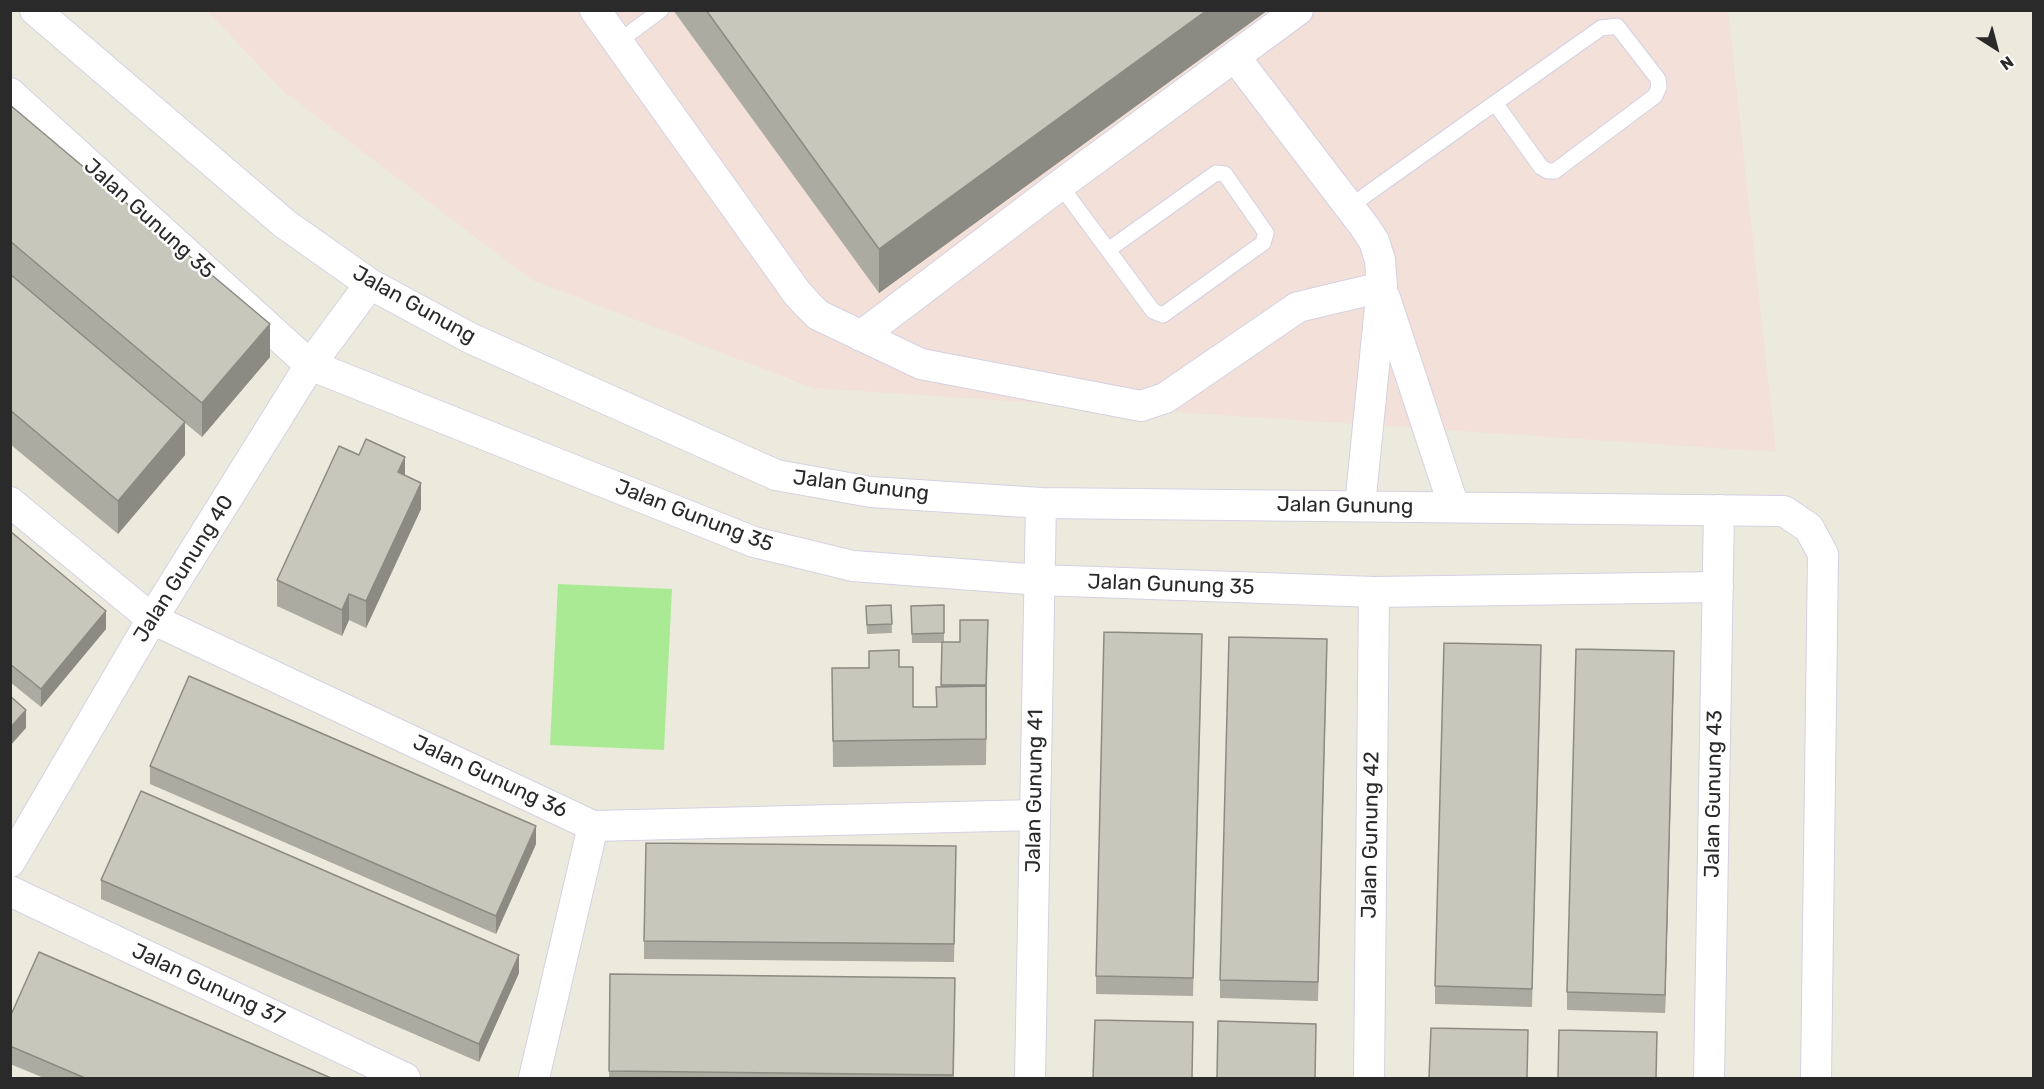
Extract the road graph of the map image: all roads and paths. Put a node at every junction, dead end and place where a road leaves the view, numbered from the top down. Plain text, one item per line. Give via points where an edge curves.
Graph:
1 (35, 10) edge
2 (595, 10) edge
3 (661, 10) edge
4 (1298, 10) edge
5 (618, 42) junction
6 (1235, 57) junction
7 (10, 93) edge
8 (1495, 103) junction
9 (1060, 185) junction
10 (1349, 207) junction
11 (1108, 250) junction
12 (370, 284) junction
13 (1382, 287) junction
14 (861, 336) junction
15 (310, 365) junction
16 (10, 502) edge
17 (1041, 503) junction
18 (1360, 506) junction
19 (1454, 507) junction
20 (1719, 510) junction
21 (1040, 580) junction
22 (1718, 587) junction
23 (1374, 592) junction
24 (152, 619) junction
25 (1035, 815) junction
26 (593, 826) junction
27 (10, 862) edge
28 (10, 891) edge
29 (405, 1078) edge
30 (534, 1078) edge
31 (1030, 1078) edge
32 (1369, 1078) edge
33 (1709, 1078) edge
34 (1816, 1078) edge

1 - 12 street, Jalan Gunung via 285,224
2 - 5 street
3 - 5 lane
4 - 6 street
5 - 14 street via 797,293 818,315
6 - 9 street
6 - 10 street
7 - 15 street, Jalan Gunung 35
8 - 8 lane via 1610,25 1617,26 1659,79 1655,96 1555,171 1541,167
8 - 10 lane
9 - 11 lane
9 - 14 street
10 - 13 street via 1374,241
11 - 11 lane via 1153,311 1163,315 1263,243 1266,232 1225,174 1216,173
12 - 15 street, Jalan Gunung 40
12 - 17 street, Jalan Gunung via 470,338 776,475 871,492
13 - 14 street via 1298,307 1165,398 1141,406 921,364
13 - 18 street
13 - 19 street
15 - 21 street, Jalan Gunung 35 via 754,542 853,566
15 - 24 street, Jalan Gunung 40
16 - 24 street, Jalan Gunung 36
17 - 18 street, Jalan Gunung
17 - 21 street, Jalan Gunung 41
18 - 19 street, Jalan Gunung
19 - 20 street, Jalan Gunung
20 - 22 street, Jalan Gunung 43
20 - 34 street, Jalan Gunung via 1784,511 1809,528 1823,554
21 - 23 street, Jalan Gunung 35
21 - 25 street, Jalan Gunung 41
22 - 23 street, Jalan Gunung 35
22 - 33 street, Jalan Gunung 43
23 - 32 street, Jalan Gunung 42
24 - 26 street, Jalan Gunung 36
24 - 27 street, Jalan Gunung 40
25 - 26 street, Jalan Gunung 36
25 - 31 street, Jalan Gunung 41
26 - 30 street
28 - 29 street, Jalan Gunung 37

